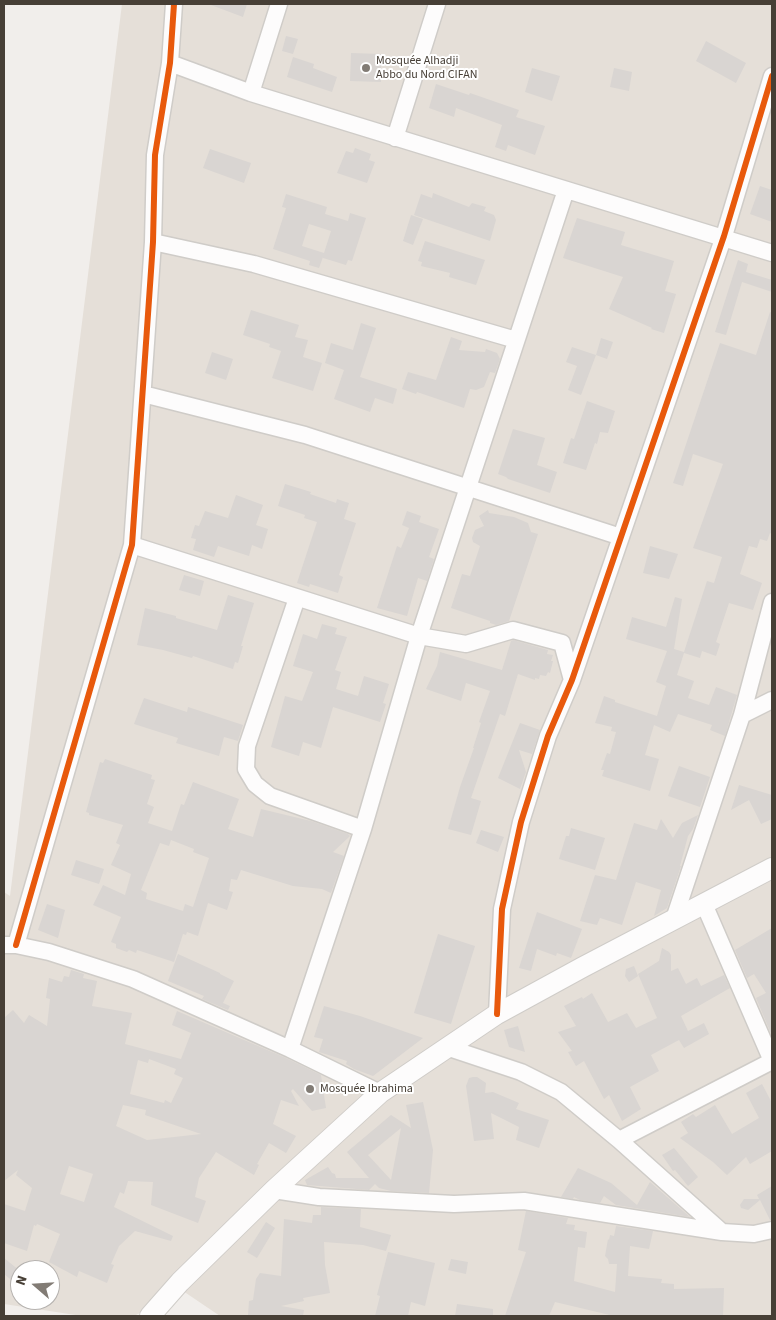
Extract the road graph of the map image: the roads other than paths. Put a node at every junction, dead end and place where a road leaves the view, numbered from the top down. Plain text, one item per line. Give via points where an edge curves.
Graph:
1 (174, 4) edge
2 (279, 4) edge
3 (437, 4) edge
4 (170, 63) junction
5 (772, 76) edge
6 (251, 93) junction
7 (395, 138) junction
8 (566, 190) junction
9 (724, 236) junction
10 (153, 242) junction
11 (772, 253) edge
12 (516, 340) junction
13 (143, 394) junction
14 (469, 486) junction
15 (621, 537) junction
16 (132, 546) junction
17 (297, 598) junction
18 (772, 602) edge
19 (419, 636) junction
20 (572, 680) junction
21 (772, 700) edge
22 (742, 715) junction
23 (363, 830) junction
24 (772, 868) edge
25 (704, 904) junction
26 (674, 919) junction
27 (10, 945) edge
28 (497, 1014) junction
29 (449, 1048) junction
30 (290, 1049) junction
31 (772, 1061) edge
32 (380, 1093) junction
33 (618, 1140) junction
34 (274, 1190) junction
35 (772, 1230) edge
36 (722, 1232) junction
37 (150, 1316) edge

1 - 4 street
2 - 6 street
3 - 7 street
4 - 6 street
4 - 10 street via 155,155
5 - 9 street
6 - 7 street
7 - 8 street
8 - 9 street
8 - 12 street
9 - 11 street
9 - 15 street
10 - 12 street via 254,264
10 - 13 street
12 - 14 street
13 - 14 street via 305,435
13 - 16 street
14 - 15 street
14 - 19 street
15 - 20 street
16 - 17 street
16 - 27 street
17 - 19 street
17 - 23 street via 246,746 246,769 255,784 270,796
18 - 22 street
19 - 20 street via 466,644 513,630 562,643
19 - 23 street
20 - 28 street via 548,736 521,822 502,909
21 - 22 street
22 - 26 street
23 - 30 street
24 - 25 street
25 - 26 street
25 - 31 street
26 - 28 street
27 - 30 street via 49,952 133,979
28 - 29 street
29 - 32 street
29 - 33 street via 520,1072 562,1092
30 - 32 street
31 - 33 street
32 - 34 street
33 - 36 street
34 - 36 street via 319,1198 454,1204 524,1201
34 - 37 street
35 - 36 street via 754,1234

